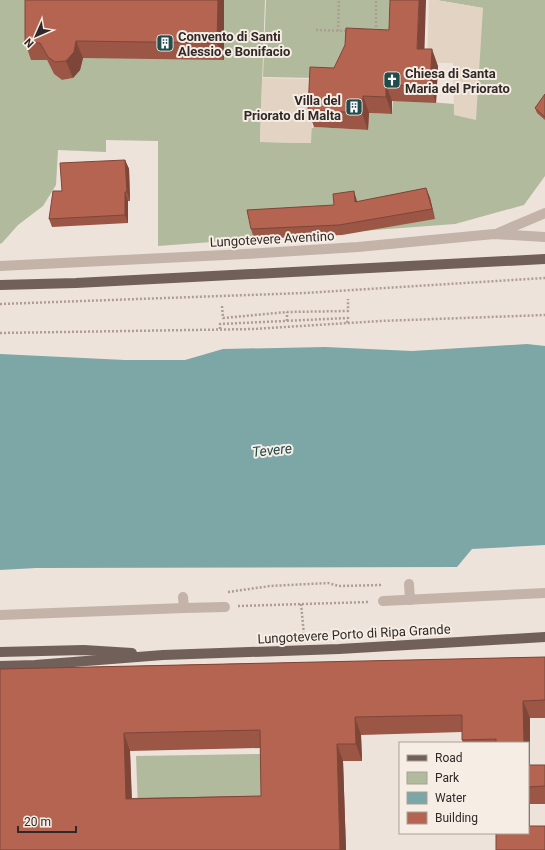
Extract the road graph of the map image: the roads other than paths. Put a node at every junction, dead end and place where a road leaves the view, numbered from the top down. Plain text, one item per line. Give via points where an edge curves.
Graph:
1 (545, 213) edge
2 (494, 234) junction
3 (545, 237) edge
4 (545, 259) edge
5 (0, 266) edge
6 (0, 285) edge
7 (409, 584) dead end
8 (545, 593) edge
9 (183, 597) dead end
10 (410, 600) junction
11 (383, 601) road end
12 (225, 607) road end
13 (184, 608) junction
14 (0, 615) edge
15 (545, 637) edge
16 (0, 652) edge
17 (163, 655) junction
18 (0, 666) edge

1 - 2 lane
2 - 3 lane, Lungotevere Aventino
2 - 5 lane, Lungotevere Aventino via 358,247
4 - 6 main road
7 - 10 lane
8 - 10 lane
9 - 13 lane
10 - 11 lane
12 - 13 lane
13 - 14 lane
15 - 17 main road, Lungotevere Porto di Ripa Grande via 339,649
16 - 17 main road, Lungotevere Porto di Ripa Grande via 84,650
17 - 18 main road, Lungotevere Porto di Ripa Grande

